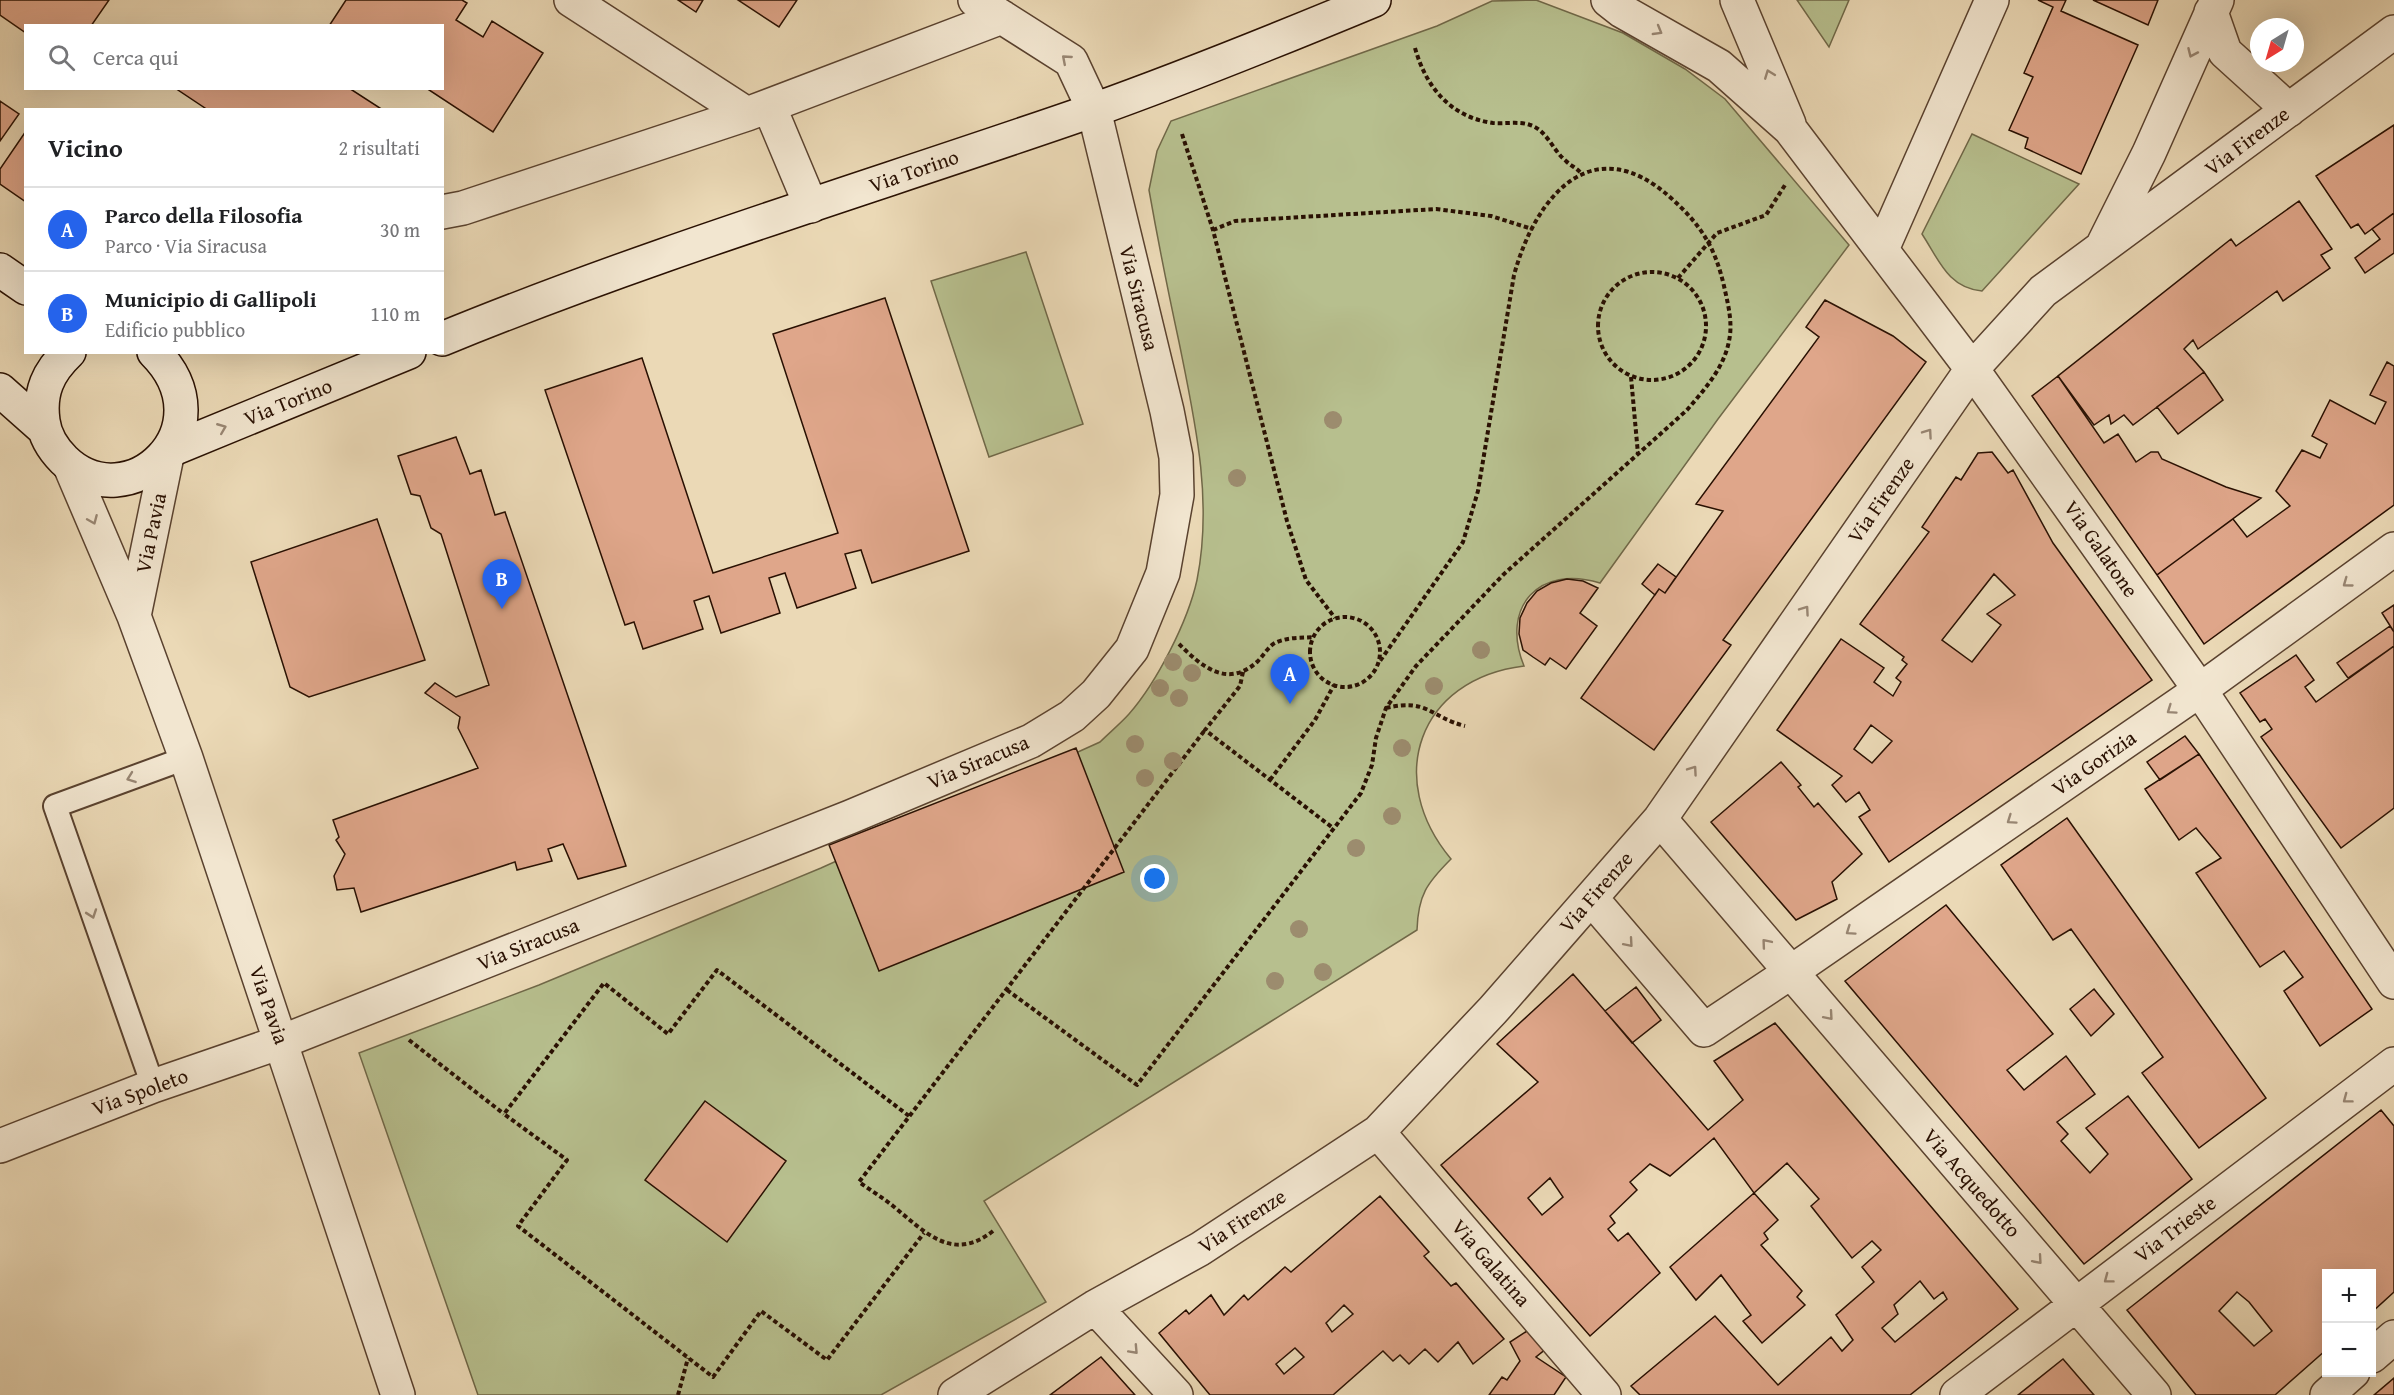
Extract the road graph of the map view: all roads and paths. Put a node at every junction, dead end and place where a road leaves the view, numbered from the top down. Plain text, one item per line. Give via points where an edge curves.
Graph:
1 (571, 0) edge
2 (1374, 0) edge
3 (1608, 0) edge
4 (1737, 0) edge
5 (1992, 0) edge
6 (2214, 6) edge
7 (988, 8) edge
8 (2394, 32) edge
9 (1415, 48) dead end
10 (758, 110) junction
11 (1094, 110) junction
12 (2289, 110) junction
13 (1790, 129) junction
14 (1182, 134) dead end
15 (1583, 176) junction
16 (1787, 182) dead end
17 (811, 206) junction
18 (444, 212) edge
19 (1532, 229) junction
20 (1213, 230) junction
21 (1708, 243) junction
22 (1883, 248) junction
23 (2101, 249) junction
24 (0, 270) edge
25 (1678, 278) junction
26 (24, 287) edge
27 (445, 337) edge
28 (67, 354) edge
29 (156, 354) edge
30 (404, 354) edge
31 (1972, 369) junction
32 (1631, 377) junction
33 (0, 390) edge
34 (44, 429) junction
35 (168, 451) junction
36 (1638, 454) junction
37 (70, 466) junction
38 (2394, 549) edge
39 (134, 616) junction
40 (1335, 618) junction
41 (1314, 637) junction
42 (1179, 644) dead end
43 (1380, 661) junction
44 (1243, 672) junction
45 (1334, 686) junction
46 (2200, 690) junction
47 (1386, 708) junction
48 (1465, 726) dead end
49 (1205, 730) junction
50 (186, 758) junction
51 (1270, 780) junction
52 (1660, 819) junction
53 (1333, 828) junction
54 (1591, 898) junction
55 (1791, 972) junction
56 (2394, 982) edge
57 (1007, 990) junction
58 (409, 1040) dead end
59 (281, 1042) junction
60 (2394, 1064) edge
61 (153, 1086) junction
62 (504, 1114) junction
63 (909, 1116) junction
64 (1378, 1132) junction
65 (0, 1146) edge
66 (993, 1231) dead end
67 (924, 1233) junction
68 (2076, 1304) junction
69 (1095, 1307) junction
70 (2394, 1337) edge
71 (2376, 1353) edge
72 (688, 1358) junction
73 (2347, 1377) edge
74 (398, 1395) edge
75 (678, 1395) edge
76 (955, 1395) edge
77 (1176, 1395) edge
78 (1604, 1395) edge
79 (1957, 1395) edge
80 (2154, 1395) edge
81 (2327, 1395) edge

1 - 10 street
2 - 11 street, Via Torino
3 -> 13 street, Via Galatone via 1719,66
13 -> 4 street, Via Galatone
5 - 22 street
6 - 12 street via 2225,52
6 -> 23 street, Via Firenze via 2149,153
7 - 10 street
11 -> 7 street, Via Siracusa via 1071,61
8 - 12 street, Via Firenze
9 - 15 path via 1420,68 1434,93 1455,110 1479,121 1530,124
10 - 17 street
10 - 18 street
11 - 17 street, Via Torino
11 - 59 street, Via Siracusa via 1167,411 1176,457 1177,495 1163,573 1132,649 1096,694 1072,716 1010,750
12 - 23 street, Via Firenze
13 - 22 street, Via Galatone
14 - 20 path
15 - 19 path via 1566,182 1552,195
15 - 21 path via 1612,167 1635,172 1686,211 1703,229
16 - 21 path via 1766,215 1717,233
17 - 27 street, Via Torino
19 - 20 path via 1491,216 1436,209 1235,221
19 - 43 path via 1514,274 1478,491 1463,542
20 - 40 path via 1287,521 1306,580
21 - 25 path
21 - 36 path via 1730,310 1730,340 1709,384 1687,410
22 - 31 street, Via Galatone
23 - 31 street, Via Firenze via 2043,291
24 - 26 street
25 - 32 path via 1694,291 1704,310 1706,330 1701,350 1689,367 1671,378 1651,381
25 - 32 path via 1657,271 1635,274 1616,285 1602,302 1596,324 1600,346 1612,364
28 - 34 street via 45,385 41,406
29 - 35 street via 169,367 179,387 182,409 179,431
35 -> 30 street, Via Torino
31 - 46 street, Via Galatone
52 -> 31 street, Via Firenze
32 - 36 path
33 - 34 street
34 - 37 street via 54,450
35 - 37 street via 153,466 133,476 111,480 90,476
35 - 39 street, Via Pavia
36 - 47 path via 1494,584 1416,666
37 -> 39 street, Via Pavia
38 -> 46 street, Via Gorizia
39 - 50 street, Via Pavia
40 - 41 path
40 - 43 path via 1350,617 1364,622 1380,646
41 - 44 path via 1274,643
41 - 45 path via 1310,651 1313,665 1321,678
42 - 44 path via 1200,665 1227,674
43 - 45 path via 1374,674 1362,683
44 - 49 path via 1240,686
45 - 51 path via 1315,720
46 -> 55 street, Via Gorizia
46 - 56 street, Via Galatone
47 - 48 path via 1406,703
47 - 53 path via 1361,793
49 - 51 path
49 - 57 path
50 - 59 street, Via Pavia
50 -> 61 lane via 55,806
51 - 53 path
52 - 54 street, Via Firenze
55 -> 52 street, Via Acquedotto
53 - 57 path via 1137,1085
54 -> 55 street, Via Gorizia via 1704,1030
54 - 64 street, Via Firenze
55 -> 68 street, Via Acquedotto
57 - 63 path
58 - 62 path
59 - 61 street, Via Spoleto
59 - 74 street, Via Pavia
60 -> 68 street, Via Trieste
61 - 65 street, Via Spoleto
62 - 63 path via 604,983 668,1034 717,970
62 - 72 path via 567,1160 518,1226
63 - 67 path via 859,1182
64 - 69 street, Via Firenze via 1200,1249
64 - 78 street, Via Galatina
66 - 67 path via 966,1245 949,1244
67 - 72 path via 827,1360 761,1311 713,1377
68 - 79 street, Via Trieste
68 - 80 street, Via Acquedotto
69 - 76 street, Via Firenze
69 -> 77 street
70 - 71 street
72 - 75 path
73 - 81 street

